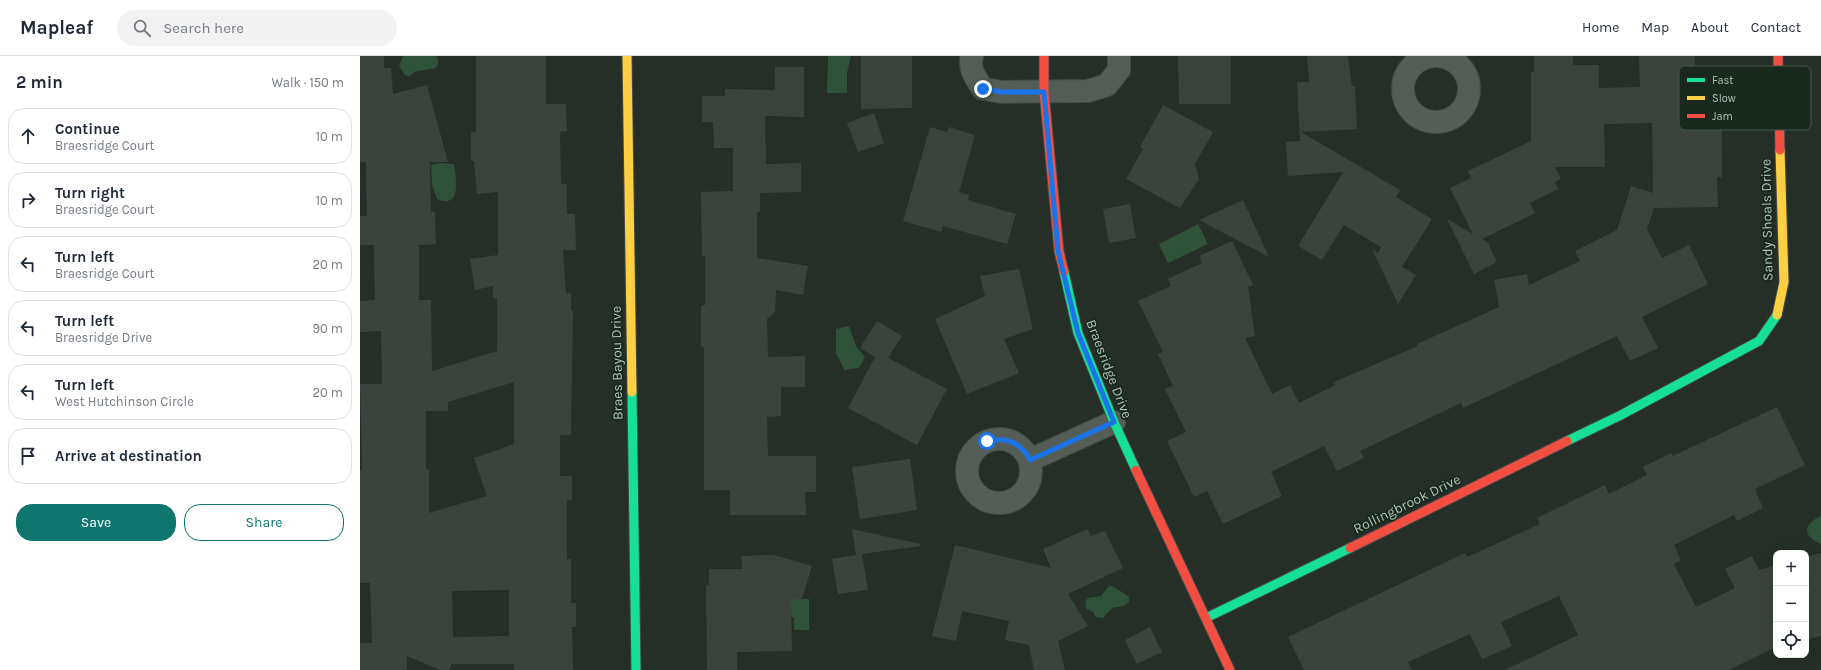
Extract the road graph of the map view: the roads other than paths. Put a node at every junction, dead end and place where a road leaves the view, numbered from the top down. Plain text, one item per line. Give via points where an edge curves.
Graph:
1 (627, 56) edge
2 (972, 56) edge
3 (1044, 56) edge
4 (1119, 56) edge
5 (1778, 56) edge
6 (1778, 66) edge
7 (1044, 92) junction
8 (1780, 130) edge
9 (1621, 414) joint
10 (1114, 422) junction
11 (1030, 460) dead end
12 (1206, 618) junction
13 (636, 670) edge
14 (1230, 670) edge

1 - 13 street, Braes Bayou Drive
2 - 7 street via 973,76 983,89 1002,92
3 - 7 street, Braesridge Drive
4 - 7 street via 1119,70 1107,85 1088,91
5 - 6 street, Sandy Shoals Drive
7 - 10 street, Braesridge Drive via 1058,251 1078,333
8 - 9 street, Sandy Shoals Drive via 1784,282 1776,318 1759,341
9 - 12 street, Rollingbrook Drive
10 - 11 street
10 - 12 street, Braesridge Drive
12 - 14 street, Braesridge Drive

